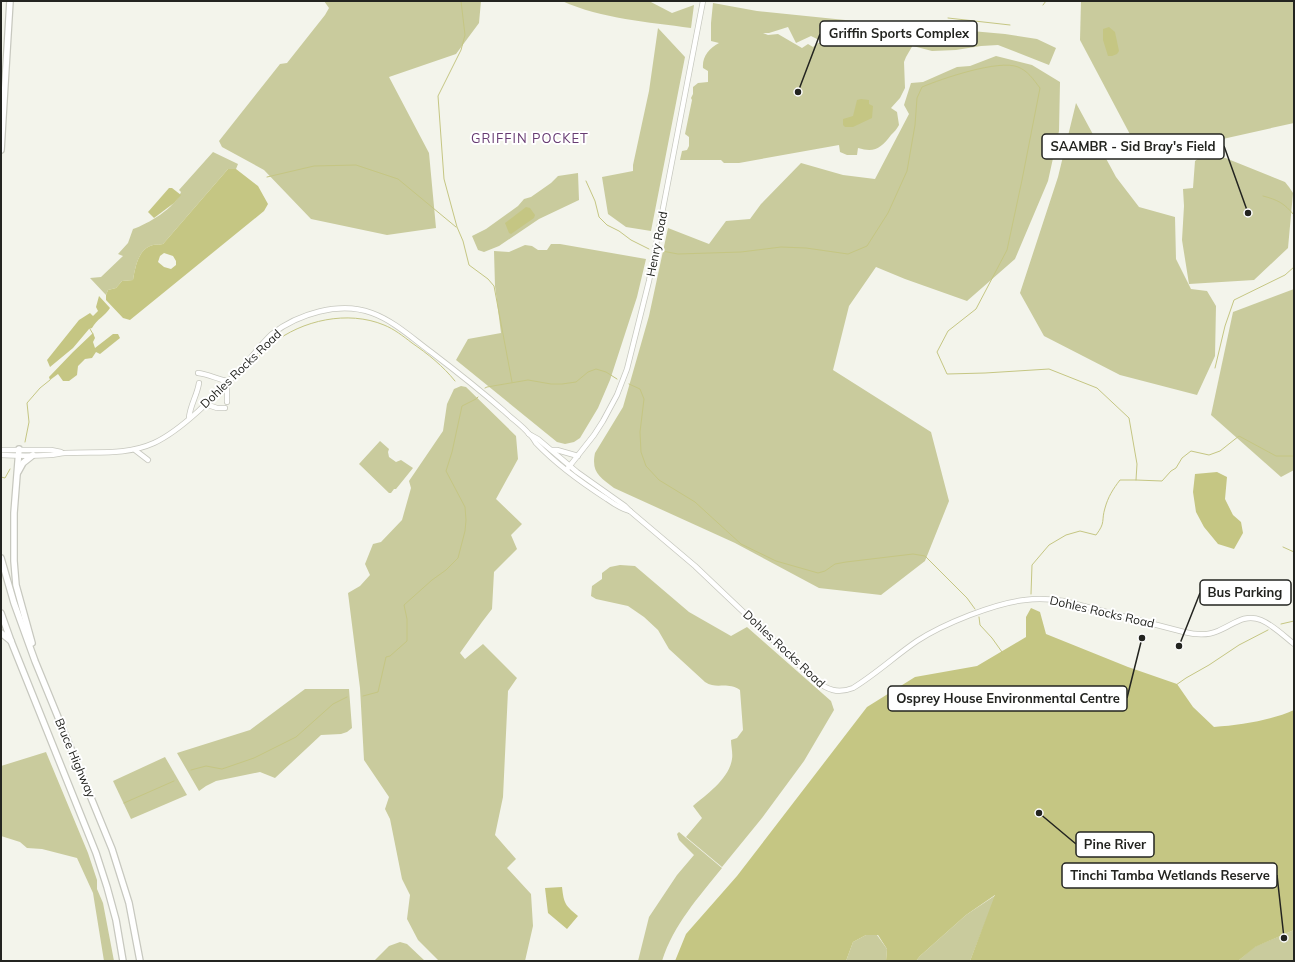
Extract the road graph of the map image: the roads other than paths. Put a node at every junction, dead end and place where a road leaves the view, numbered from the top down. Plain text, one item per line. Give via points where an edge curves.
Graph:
1 (10, 1) edge
2 (703, 1) edge
3 (1, 150) edge
4 (198, 373) dead end
5 (227, 381) junction
6 (200, 384) dead end
7 (227, 402) dead end
8 (205, 404) junction
9 (225, 408) dead end
10 (189, 418) junction
11 (529, 434) junction
12 (1, 450) edge
13 (135, 450) junction
14 (552, 450) junction
15 (18, 452) junction
16 (63, 453) junction
17 (1, 455) edge
18 (33, 455) junction
19 (578, 456) junction
20 (148, 460) dead end
21 (568, 468) junction
22 (18, 472) junction
23 (1, 558) edge
24 (1, 613) edge
25 (1, 633) edge
26 (11, 641) junction
27 (1294, 644) edge
28 (35, 661) junction
29 (123, 961) edge
30 (140, 961) edge

1 - 3 highway
2 - 19 main road, Henry Road via 649,281 627,370 608,414
4 - 5 main road
5 - 7 main road
5 - 8 main road, Dohles Rocks Road
5 - 11 main road, Dohles Rocks Road via 271,335 286,325 314,313 352,308 370,312 387,320 470,382
6 - 10 main road
8 - 9 main road
8 - 10 main road, Dohles Rocks Road
10 - 13 main road, Dohles Rocks Road via 164,438
11 - 14 main road, Dohles Rocks Road
11 - 21 main road, Dohles Rocks Road
12 - 15 main road, Dohles Rocks Road
13 - 16 main road, Dohles Rocks Road
13 - 20 main road
14 - 19 main road
14 - 21 main road, Dohles Rocks Road
15 - 16 main road, Dohles Rocks Road via 51,450
15 - 17 main road, Dohles Rocks Road
15 - 18 main road, Dohles Rocks Road
15 - 22 highway
16 - 18 main road, Dohles Rocks Road
18 - 22 highway via 23,463
19 - 21 main road, Henry Road
21 - 27 main road, Dohles Rocks Road via 625,506 690,561 815,680 833,691 853,688 918,641 942,628 986,610 1026,600 1046,599 1071,603 1201,635 1242,619 1256,618 1266,622
22 - 28 highway via 14,513 15,576
23 - 28 highway, Bruce Highway
24 - 26 highway, Bruce Highway
25 - 26 highway
26 - 29 highway, Bruce Highway via 96,853 116,920
28 - 30 highway, Bruce Highway via 112,849 129,903

